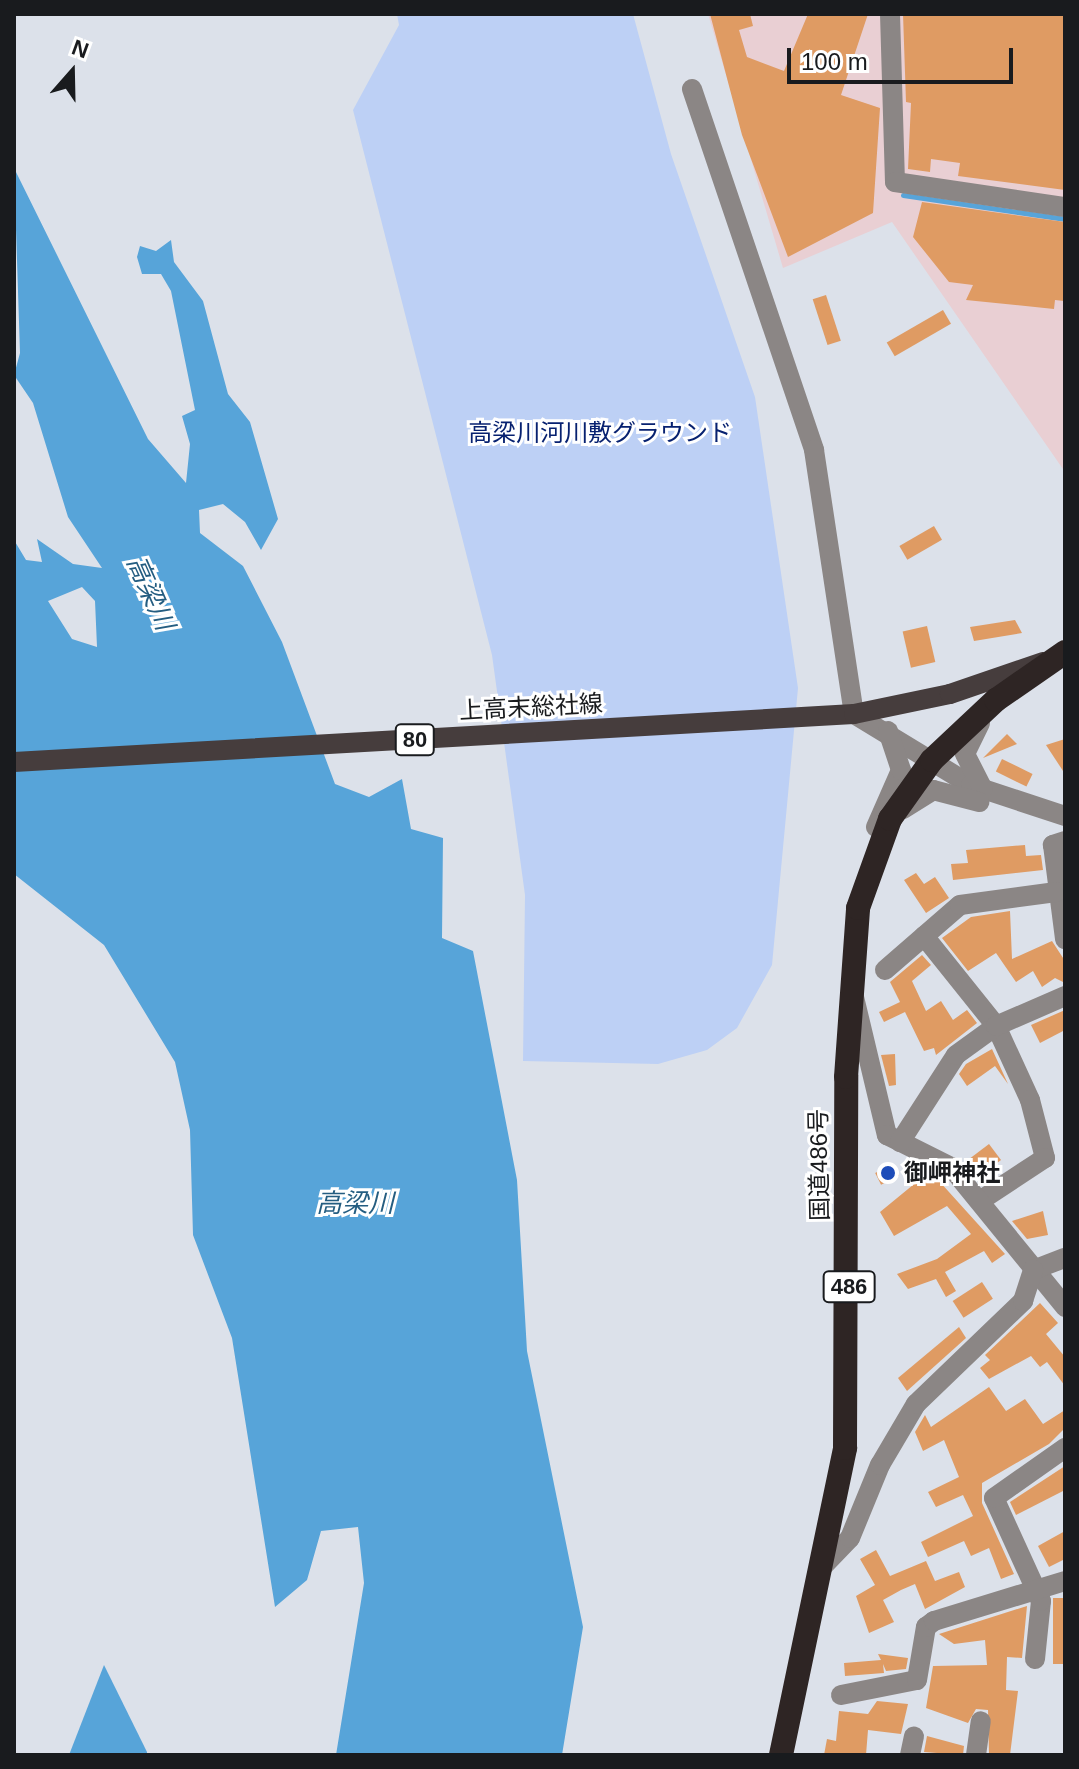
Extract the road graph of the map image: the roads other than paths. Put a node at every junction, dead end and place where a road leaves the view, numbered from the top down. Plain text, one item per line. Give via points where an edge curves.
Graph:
1 (890, 14) edge
2 (692, 89) dead end
3 (1065, 207) edge
4 (1054, 657) edge
5 (996, 700) junction
6 (854, 714) junction
7 (886, 728) junction
8 (932, 760) junction
9 (14, 762) edge
10 (986, 792) junction
11 (1028, 808) junction
12 (1065, 816) edge
13 (890, 819) junction
14 (1065, 841) edge
15 (876, 852) junction
16 (1056, 892) junction
17 (924, 936) junction
18 (1065, 939) edge
19 (885, 970) dead end
20 (849, 993) junction
21 (1065, 996) edge
22 (996, 1026) junction
23 (900, 1142) junction
24 (981, 1200) junction
25 (1065, 1258) edge
26 (1033, 1270) junction
27 (1065, 1307) edge
28 (1065, 1448) edge
29 (824, 1565) junction
30 (1065, 1581) edge
31 (1036, 1589) junction
32 (1035, 1659) dead end
33 (841, 1695) dead end
34 (981, 1721) dead end
35 (781, 1755) edge
36 (976, 1755) edge

1 - 3 street via 895,182
2 - 6 street via 814,450
4 - 5 highway, 国道486号 / 486
4 - 6 main road, 上高末総社線 / 80 via 950,694
5 - 8 highway, 国道486号 / 486
5 - 10 street via 966,745 968,765
6 - 7 street
6 - 9 main road, 上高末総社線 / 80
7 - 8 street
7 - 15 street via 901,770 874,830
8 - 10 street
8 - 13 highway, 国道486号 / 486
10 - 11 street
11 - 12 street
11 - 13 street via 999,811 933,790
13 - 15 highway, 国道486号 / 486
14 - 16 street via 1053,845
15 - 20 highway, 国道486号 / 486 via 854,928
16 - 17 street via 960,905
16 - 18 street
17 - 19 street
17 - 22 street
20 - 23 street via 859,1001 880,1121
20 - 29 highway, 国道486号 / 486 via 848,1407
21 - 22 street
22 - 23 street via 956,1055
22 - 24 street via 1030,1100 1045,1158
23 - 24 street via 951,1167
24 - 26 street
25 - 26 street
26 - 27 street
26 - 29 street via 1023,1301 916,1404 880,1465 850,1538
28 - 31 street via 994,1498
29 - 35 highway, 国道486号 / 486
30 - 31 street
31 - 32 street
31 - 33 street via 929,1624 917,1680
34 - 36 street

